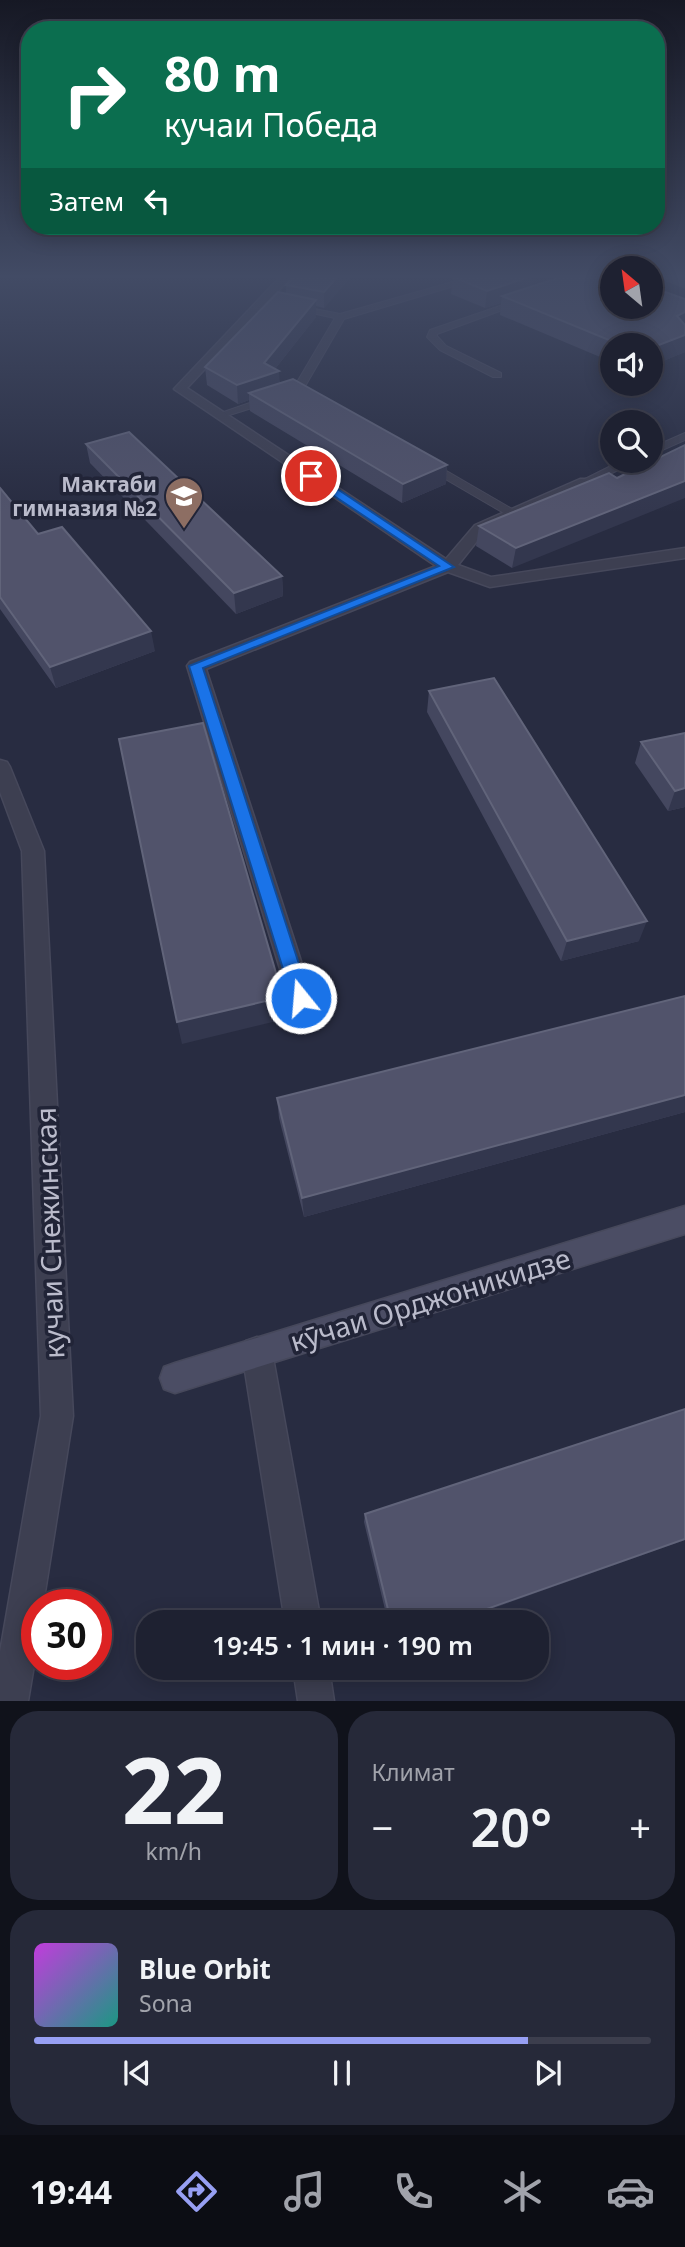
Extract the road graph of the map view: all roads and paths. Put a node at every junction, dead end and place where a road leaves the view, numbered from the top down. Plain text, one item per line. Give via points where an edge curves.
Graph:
1 (214, 353) edge
2 (319, 353) edge
3 (454, 353) edge
4 (496, 375) dead end
5 (298, 389) junction
6 (322, 403) edge
7 (220, 415) junction
8 (685, 436) edge
9 (663, 446) edge
10 (418, 458) edge
11 (605, 473) edge
12 (585, 482) joint
13 (513, 513) junction
14 (685, 553) edge
15 (448, 567) junction
16 (0, 767) edge
17 (301, 998) dead end
18 (685, 1220) edge
19 (257, 1352) junction
20 (175, 1378) dead end
21 (301, 1610) edge
22 (313, 1680) edge
23 (10, 1701) edge
24 (316, 1701) edge

1 - 7 street via 180,389
2 - 5 lane
3 - 4 lane
5 - 6 lane
5 - 7 lane
7 - 15 street
8 - 9 lane
10 - 13 lane
11 - 12 lane
12 - 13 street
13 - 15 street via 480,528
14 - 15 street via 490,582
15 - 17 street via 196,666
16 - 23 street, кучаи Снежинская via 33,851 57,1416
18 - 19 street, кӯчаи Орджоникидзе
19 - 20 street, кӯчаи Орджоникидзе
19 - 21 street
22 - 24 street

